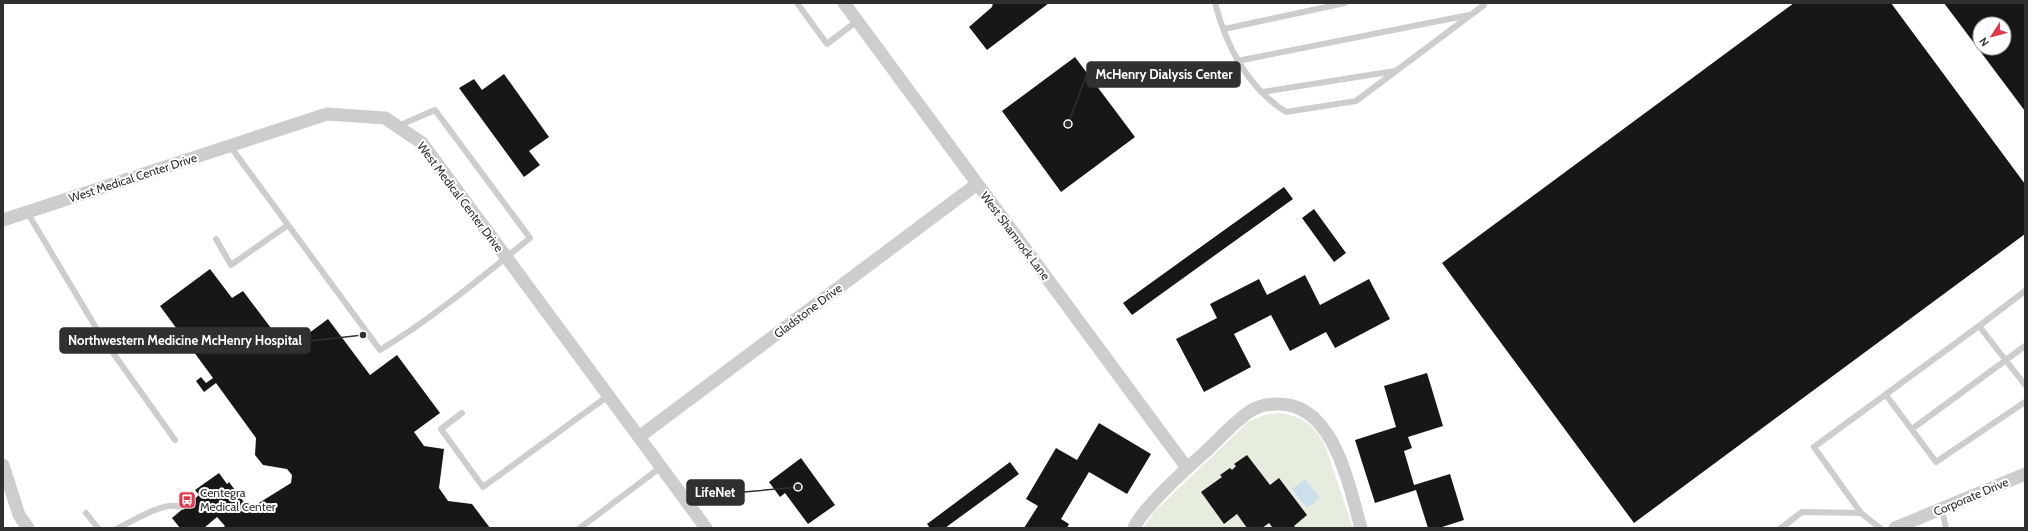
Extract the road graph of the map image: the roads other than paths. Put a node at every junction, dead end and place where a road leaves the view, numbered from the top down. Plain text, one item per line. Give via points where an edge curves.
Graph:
1 (797, 3) edge
2 (844, 3) edge
3 (1215, 3) edge
4 (1345, 3) edge
5 (1483, 3) edge
6 (1471, 14) junction
7 (857, 21) junction
8 (1224, 29) junction
9 (1237, 61) junction
10 (1396, 70) junction
11 (1262, 92) junction
12 (397, 126) junction
13 (230, 146) junction
14 (977, 184) junction
15 (27, 212) junction
16 (3, 220) edge
17 (288, 225) junction
18 (216, 240) dead end
19 (506, 257) junction
20 (2025, 291) edge
21 (1979, 326) junction
22 (2025, 346) edge
23 (2006, 360) junction
24 (2025, 385) edge
25 (1886, 395) junction
26 (608, 396) junction
27 (2025, 402) edge
28 (462, 413) dead end
29 (1912, 429) junction
30 (639, 437) junction
31 (175, 440) dead end
32 (3, 465) edge
33 (661, 467) junction
34 (1187, 468) junction
35 (2025, 474) edge
36 (182, 507) dead end
37 (1942, 510) junction
38 (86, 513) dead end
39 (1861, 513) junction
40 (28, 528) edge
41 (98, 528) edge
42 (118, 528) edge
43 (580, 528) edge
44 (706, 528) edge
45 (1134, 528) edge
46 (1361, 528) edge
47 (1781, 528) edge
48 (1880, 528) edge
49 (1895, 528) edge
50 (1946, 528) edge

1 - 7 lane via 827,44
2 - 7 street, West Shamrock Lane
3 - 8 lane
4 - 8 lane
5 - 6 lane via 1484,5
6 - 9 lane
6 - 10 lane
7 - 14 street, West Shamrock Lane
8 - 9 lane
9 - 11 lane
10 - 11 lane
10 - 11 lane via 1356,101 1286,112
12 - 13 street, West Medical Center Drive via 385,118 327,114
12 - 19 street, West Medical Center Drive via 422,143
12 - 19 lane via 436,110 530,238
13 - 15 street, West Medical Center Drive
13 - 17 lane
14 - 30 street, Gladstone Drive
14 - 34 street, West Shamrock Lane
15 - 16 street, West Medical Center Drive
15 - 31 lane via 101,336
17 - 18 lane via 231,265
17 - 19 lane via 380,350 403,336
19 - 26 street, West Medical Center Drive
20 - 21 lane
21 - 23 lane
21 - 25 lane
22 - 23 lane
23 - 24 lane
23 - 29 lane
25 - 29 lane
25 - 39 lane via 1814,447
26 - 28 lane via 482,487 440,429
26 - 30 street, West Medical Center Drive
27 - 29 lane via 1936,462
30 - 33 street, West Medical Center Drive
32 - 40 street via 19,515
33 - 43 lane
33 - 44 street, West Medical Center Drive
34 - 45 street via 1141,517
34 - 46 street via 1251,410 1267,404 1300,407 1314,418 1338,454
35 - 37 street, Corporate Drive
36 - 42 lane via 163,507
37 - 49 street, Corporate Drive
37 - 50 lane
38 - 41 lane
39 - 47 lane via 1802,512
39 - 48 lane

